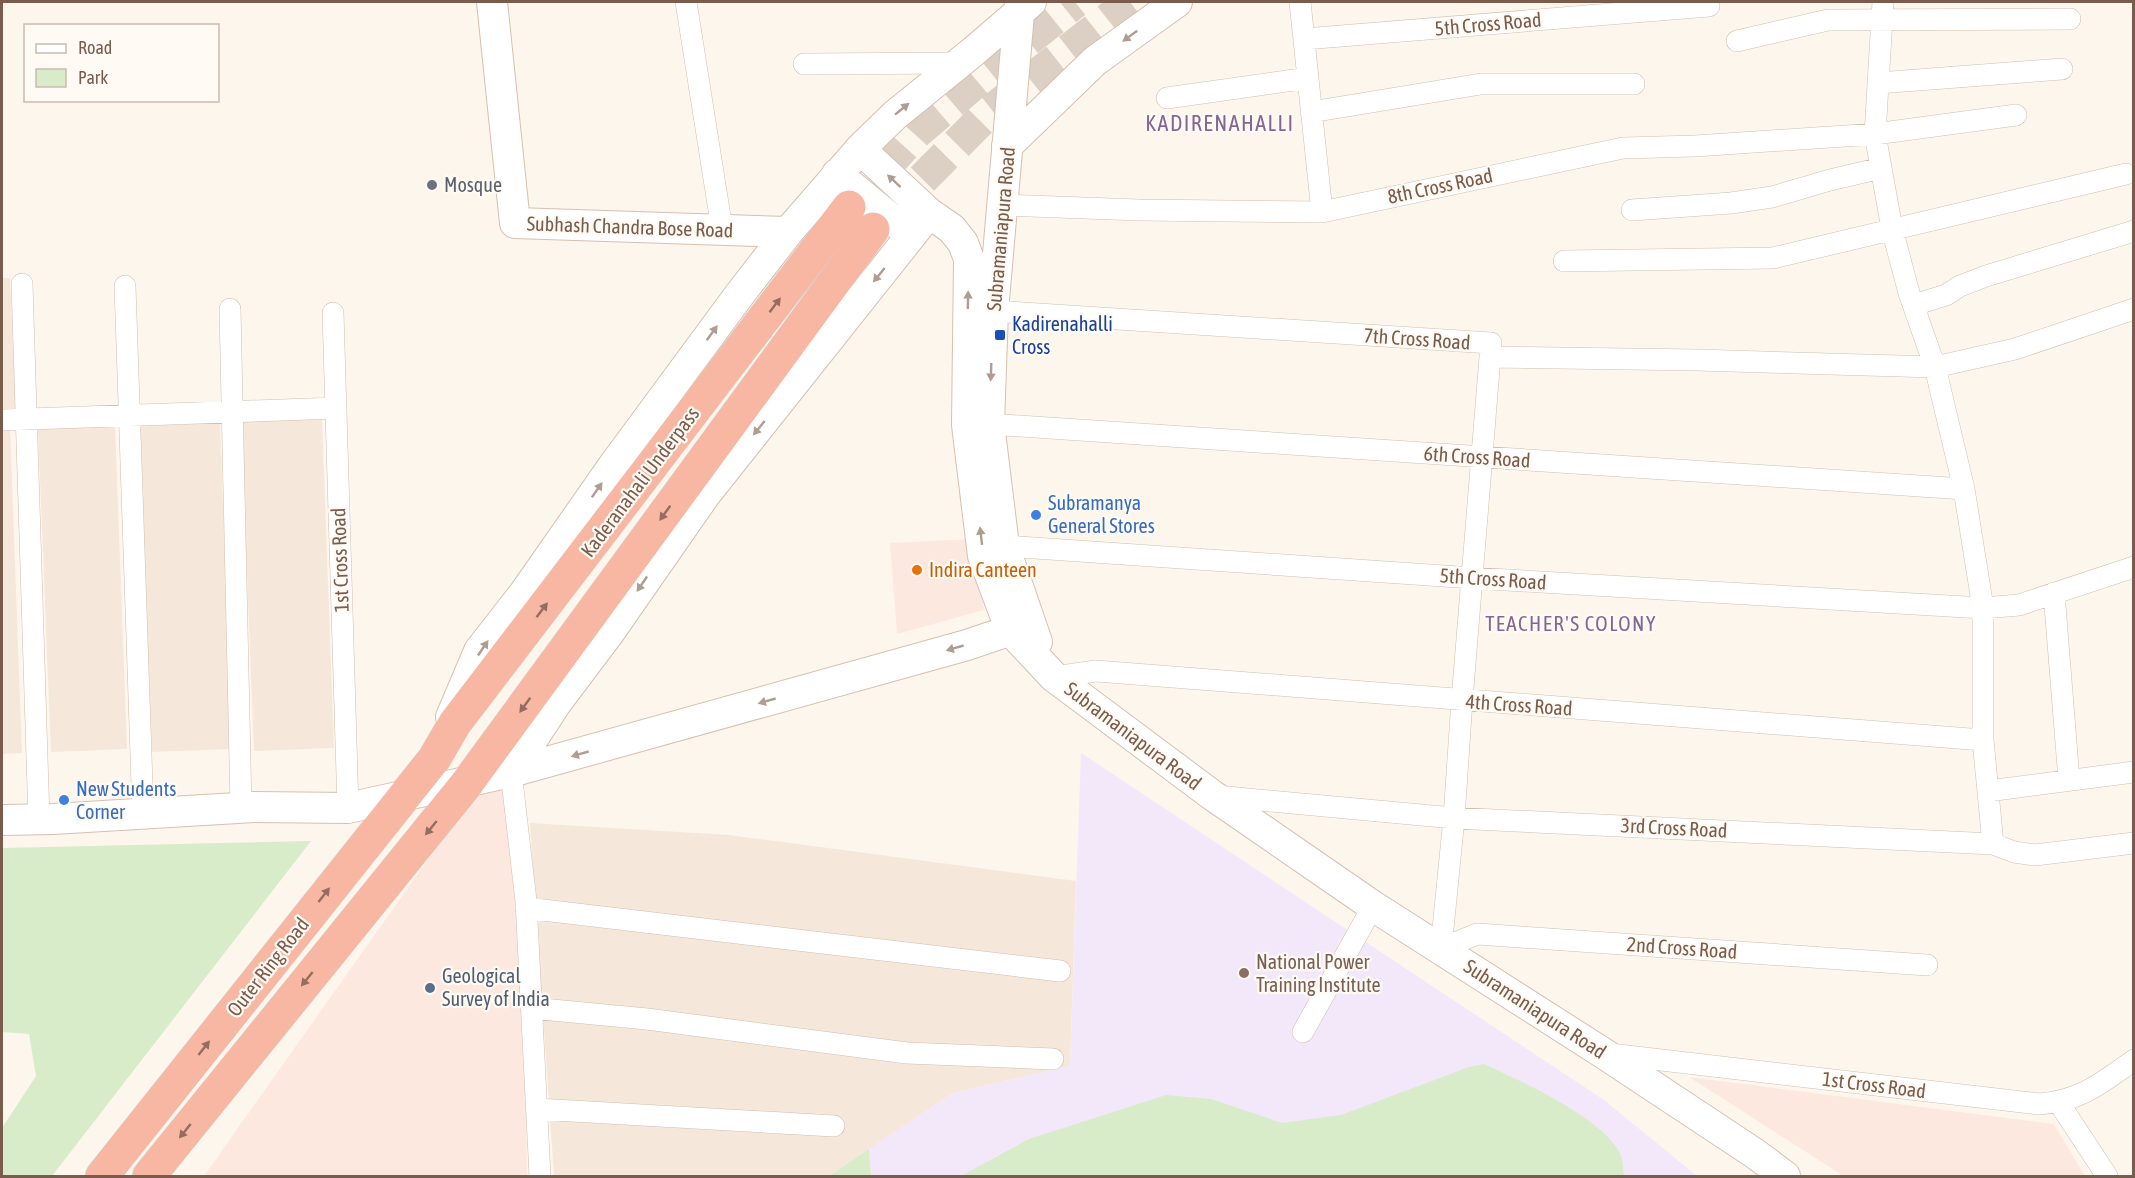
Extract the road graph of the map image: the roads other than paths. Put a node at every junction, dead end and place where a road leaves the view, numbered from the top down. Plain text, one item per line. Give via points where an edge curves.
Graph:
1 (492, 2) edge
2 (686, 2) edge
3 (1177, 2) edge
4 (1300, 2) edge
5 (1023, 5) edge
6 (1709, 6) dead end
7 (1883, 10) edge
8 (2070, 19) dead end
9 (1304, 39) junction
10 (1737, 40) dead end
11 (959, 63) junction
12 (804, 64) dead end
13 (2062, 69) dead end
14 (1308, 78) junction
15 (1878, 83) junction
16 (1634, 84) dead end
17 (1167, 98) dead end
18 (1311, 112) junction
19 (2016, 115) dead end
20 (1875, 134) junction
21 (1007, 146) junction
22 (860, 149) junction
23 (1881, 168) junction
24 (837, 174) junction
25 (2126, 174) dead end
26 (1003, 205) junction
27 (849, 207) tunnel mouth
28 (1632, 210) dead end
29 (1322, 212) junction
30 (920, 224) junction
31 (722, 229) junction
32 (873, 229) tunnel mouth
33 (1892, 229) junction
34 (2133, 231) edge
35 (788, 232) junction
36 (1564, 261) dead end
37 (22, 284) dead end
38 (125, 286) dead end
39 (1914, 305) junction
40 (230, 309) dead end
41 (2133, 309) edge
42 (993, 311) junction
43 (333, 313) dead end
44 (1490, 357) junction
45 (1935, 367) junction
46 (336, 408) junction
47 (233, 411) junction
48 (129, 415) junction
49 (26, 419) junction
50 (2, 420) edge
51 (989, 424) junction
52 (1482, 457) junction
53 (1964, 489) junction
54 (1004, 546) junction
55 (2133, 567) edge
56 (1473, 578) junction
57 (2054, 593) junction
58 (1983, 608) junction
59 (1021, 627) junction
60 (1049, 671) junction
61 (1462, 700) junction
62 (1983, 740) junction
63 (434, 759) junction
64 (512, 772) junction
65 (2133, 772) edge
66 (2069, 780) junction
67 (468, 782) junction
68 (1988, 791) junction
69 (403, 795) junction
70 (1212, 795) junction
71 (241, 808) junction
72 (348, 808) junction
73 (143, 814) junction
74 (1454, 818) junction
75 (2, 820) edge
76 (39, 820) junction
77 (2133, 843) edge
78 (1993, 844) junction
79 (1373, 906) junction
80 (526, 908) junction
81 (1441, 949) junction
82 (1927, 965) dead end
83 (1060, 970) dead end
84 (531, 1008) junction
85 (1303, 1032) dead end
86 (1603, 1053) junction
87 (1053, 1059) dead end
88 (2133, 1060) edge
89 (2059, 1102) junction
90 (537, 1109) junction
91 (834, 1126) dead end
92 (102, 1176) edge
93 (149, 1176) edge
94 (540, 1176) edge
95 (1785, 1176) edge
96 (2107, 1176) edge

1 - 31 main road, Subhash Chandra Bose Road via 515,223
2 - 31 street
3 -> 21 main road via 1095,61
4 - 9 street
5 - 11 main road
5 - 21 main road, Subramaniapura Road
6 - 9 street, 5th Cross Road
7 - 8 street
7 - 10 street
7 - 15 street
9 - 14 street
11 - 12 street
22 -> 11 main road
13 - 15 street
14 - 17 street
14 - 18 street
15 - 20 street
16 - 18 street via 1481,84
18 - 29 street
19 - 20 street, 8th Cross Road
20 - 23 street
20 - 29 street, 8th Cross Road via 1623,148
21 - 26 main road, Subramaniapura Road
22 - 24 main road
30 -> 22 main road
23 - 28 street via 1772,197
23 - 33 street
24 - 30 main road
24 - 35 main road
25 - 33 street
26 - 29 street, 8th Cross Road
26 - 42 main road, Subramaniapura Road
63 -> 27 highway, Kaderanahali Underpass via 455,723
59 -> 30 main road via 983,556 966,425 969,259 952,229
30 -> 64 main road via 705,495 557,702
31 - 35 main road, Subhash Chandra Bose Road
32 -> 67 highway, Kaderanahali Underpass
33 - 36 street via 1773,258
33 - 39 street
34 - 39 street via 1986,276
63 -> 35 main road via 479,651
37 - 49 street
38 - 48 street
39 - 45 street
40 - 47 street
41 - 45 street, 7th Cross Road via 2015,349
42 - 44 street, 7th Cross Road via 1491,344
42 -> 51 main road, Subramaniapura Road
43 - 46 street, 1st Cross Road
44 - 45 street, 7th Cross Road
44 - 52 street
45 - 53 street
46 - 47 street
46 - 72 street, 1st Cross Road
47 - 48 street
47 - 71 street
48 - 49 street
48 - 73 street
49 - 50 street
49 - 76 street
51 - 52 street, 6th Cross Road
51 - 54 main road, Subramaniapura Road
52 - 53 street, 6th Cross Road
52 - 56 street
53 - 58 street
54 - 56 street, 5th Cross Road
54 - 59 main road, Subramaniapura Road
55 - 57 street, 5th Cross Road
56 - 58 street, 5th Cross Road
56 - 61 street
57 - 58 street, 5th Cross Road via 2019,604
57 - 66 street
58 - 62 street
59 - 60 main road, Subramaniapura Road
59 -> 64 main road
60 - 61 street, 4th Cross Road via 1096,671
60 - 70 main road, Subramaniapura Road
61 - 62 street, 4th Cross Road
61 - 74 street
62 - 68 street
63 - 69 highway, Outer Ring Road
64 - 67 main road
64 - 80 street
65 - 66 street
66 - 68 street
67 - 69 main road
67 -> 93 highway, Outer Ring Road
68 - 78 street
69 - 72 main road
92 -> 69 highway, Outer Ring Road
70 - 74 street, 3rd Cross Road
70 - 79 main road, Subramaniapura Road
71 - 72 main road
71 - 73 main road
73 - 76 main road
74 - 78 street, 3rd Cross Road
74 - 81 street
75 - 76 main road
77 - 78 street, 3rd Cross Road via 2035,855
79 - 81 main road, Subramaniapura Road
79 - 85 street
80 - 83 street
80 - 84 street
81 - 82 street, 2nd Cross Road via 1477,934
81 - 86 main road, Subramaniapura Road
84 - 87 street via 907,1053
84 - 90 street
86 - 89 street, 1st Cross Road via 2039,1104
86 - 95 main road, Subramaniapura Road
88 - 89 street, 1st Cross Road via 2091,1090
89 - 96 street
90 - 91 street
90 - 94 street

